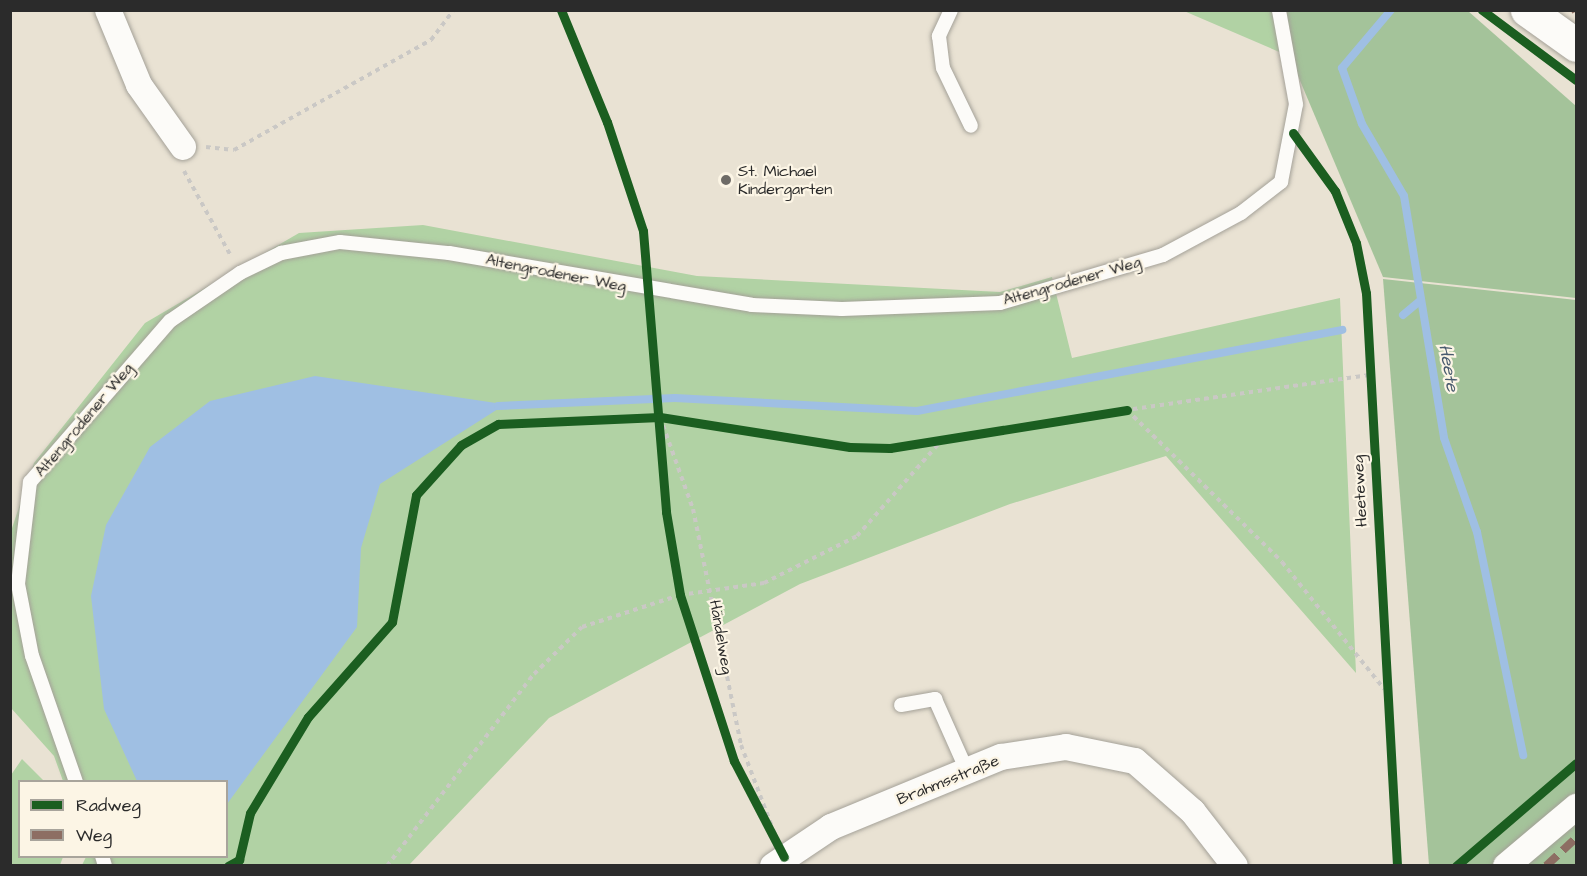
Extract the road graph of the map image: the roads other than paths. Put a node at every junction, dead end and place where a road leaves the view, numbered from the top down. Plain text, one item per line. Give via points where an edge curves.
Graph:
1 (108, 10) edge
2 (951, 10) edge
3 (1279, 10) edge
4 (1527, 10) edge
5 (1576, 45) edge
6 (971, 126) dead end
7 (183, 147) road end
8 (901, 705) dead end
9 (967, 771) junction
10 (75, 780) edge
11 (1576, 807) edge
12 (779, 861) edge
13 (1235, 866) edge
14 (1506, 866) edge

1 - 7 street via 139,85
2 - 6 lane via 939,36 943,68
3 - 10 lane, Altengrodener Weg via 1296,104 1281,182 1241,213 1163,255 1000,303 842,309 752,305 449,253 340,242 281,253 240,273 170,321 30,483 18,584 32,656
4 - 5 main road
8 - 9 lane via 935,699
9 - 12 street, Brahmsstraße via 831,827
9 - 13 street, Brahmsstraße via 1001,757 1066,747 1135,761 1193,812
11 - 14 street

